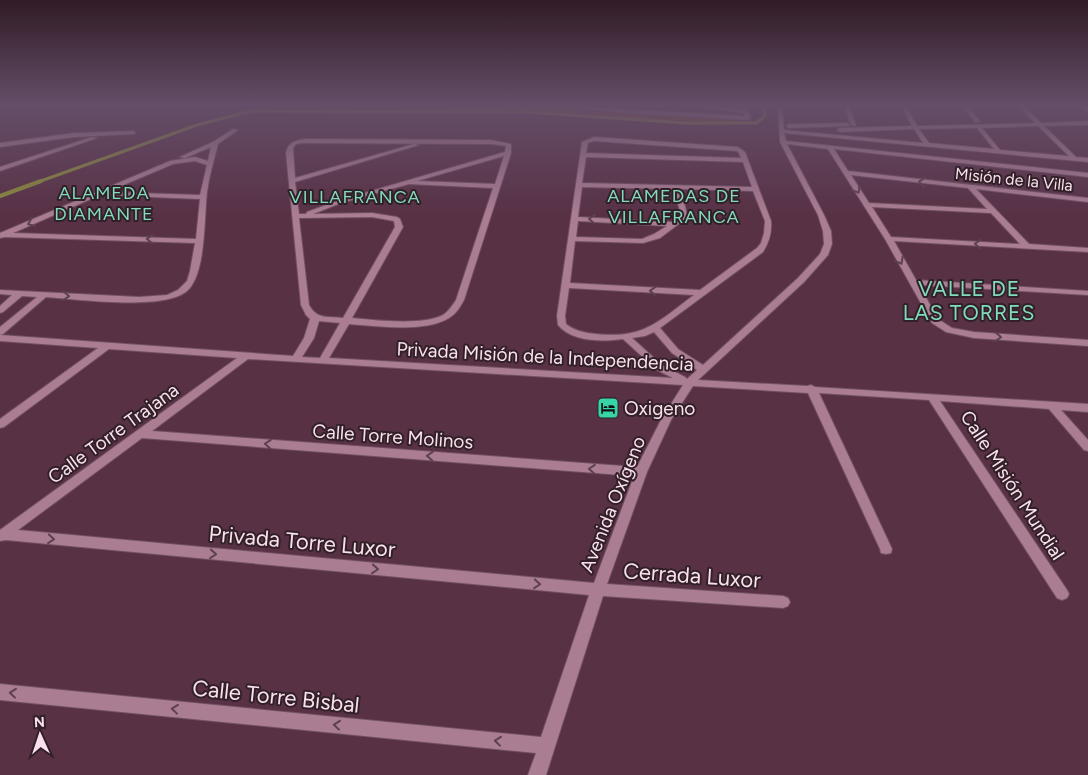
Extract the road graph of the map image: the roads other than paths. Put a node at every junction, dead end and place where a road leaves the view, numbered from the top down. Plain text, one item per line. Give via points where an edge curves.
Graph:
1 (36, 141) edge
2 (78, 141) edge
3 (86, 141) edge
4 (218, 141) edge
5 (588, 141) edge
6 (628, 141) edge
7 (901, 141) edge
8 (925, 141) edge
9 (991, 141) edge
10 (1057, 141) edge
11 (428, 142) junction
12 (783, 142) joint
13 (215, 143) junction
14 (927, 144) junction
15 (74, 145) junction
16 (0, 146) edge
17 (831, 149) junction
18 (998, 151) junction
19 (508, 153) junction
20 (583, 155) junction
21 (1075, 158) junction
22 (744, 160) junction
23 (1088, 160) edge
24 (172, 162) junction
25 (210, 164) junction
26 (0, 170) edge
27 (848, 173) junction
28 (1088, 175) edge
29 (292, 180) junction
30 (402, 183) junction
31 (579, 184) junction
32 (497, 186) junction
33 (677, 187) junction
34 (971, 188) junction
35 (756, 189) junction
36 (98, 194) junction
37 (203, 197) junction
38 (1088, 200) edge
39 (867, 205) junction
40 (990, 211) junction
41 (306, 215) junction
42 (296, 216) junction
43 (574, 219) junction
44 (676, 224) junction
45 (1, 236) edge
46 (571, 239) junction
47 (889, 239) junction
48 (198, 241) junction
49 (1027, 248) junction
50 (1088, 250) edge
51 (912, 282) junction
52 (565, 285) junction
53 (0, 292) edge
54 (20, 293) junction
55 (702, 293) junction
56 (1088, 293) edge
57 (44, 294) junction
58 (0, 310) edge
59 (315, 318) junction
60 (345, 320) junction
61 (655, 328) junction
62 (0, 332) edge
63 (626, 337) junction
64 (0, 338) edge
65 (1088, 343) edge
66 (106, 347) junction
67 (246, 356) junction
68 (296, 359) junction
69 (323, 360) junction
70 (703, 369) junction
71 (690, 382) junction
72 (811, 388) junction
73 (932, 396) junction
74 (1052, 406) junction
75 (1088, 408) edge
76 (0, 424) edge
77 (142, 434) junction
78 (1088, 448) edge
79 (641, 472) junction
80 (1, 535) edge
81 (886, 549) dead end
82 (598, 590) junction
83 (1062, 594) dead end
84 (783, 602) dead end
85 (0, 692) edge
86 (547, 746) junction
87 (537, 775) edge

1 - 16 street
2 - 15 street
3 - 15 street
4 - 13 street
5 - 20 street
6 - 22 street via 735,148 742,152
7 - 14 street
8 - 14 street
9 - 18 street
10 - 21 street
11 - 19 street via 499,143 508,145
11 - 29 street
11 - 29 street via 296,142 289,149
12 - 17 street
12 - 70 street, Avenida Oxígeno via 821,215 828,244 824,255 801,280
13 - 24 street
13 - 25 street
14 - 18 street
15 - 26 street
17 - 27 street
17 - 28 street
18 - 21 street
19 - 30 street
19 - 32 street
20 - 22 street
20 - 31 street
21 - 23 street
22 - 35 street
24 - 25 street via 195,159
24 - 36 street
25 - 37 street
34 -> 27 street, Misión de la Villa
27 -> 39 street
29 - 42 street
30 - 32 street
30 - 41 street via 328,205
31 - 33 street
31 - 43 street
32 - 60 street via 460,300 451,314 421,323
33 - 35 street
33 - 44 street via 684,216
34 - 38 street, Misión de la Villa
34 - 40 street
35 - 55 street via 768,221 766,242 760,250
36 - 37 street
36 -> 45 street
37 - 48 street
39 - 40 street
39 - 47 street
40 - 49 street
41 - 42 street
41 - 60 street via 382,215 398,219 399,226
42 - 59 street via 305,304
44 -> 43 street
43 - 46 street
44 - 46 street via 643,241
48 -> 45 street
46 - 52 street
49 -> 47 street
47 -> 51 street
57 -> 48 street via 138,300 169,297 185,289 193,278
49 - 50 street
51 - 56 street
51 -> 65 street via 935,321 949,330 974,335
55 -> 52 street
52 - 63 street via 562,325 568,330 596,337
53 - 54 street
54 - 57 street
54 - 58 street
55 - 61 street
57 - 62 street
59 - 60 street
59 - 68 street via 309,338
60 - 69 street
61 - 63 street
61 - 70 street via 675,351
63 - 71 street via 660,368
64 - 66 street, Privada Misión de la Independencia
66 - 67 street, Privada Misión de la Independencia
66 - 76 street
67 - 68 street, Privada Misión de la Independencia
67 - 77 street, Calle Torre Trajana
68 - 69 street, Privada Misión de la Independencia
69 - 71 street, Privada Misión de la Independencia
70 - 71 street, Avenida Oxígeno
71 - 72 street, Privada Misión de la Independencia
71 - 79 street, Avenida Oxígeno via 666,420
72 - 73 street, Privada Misión de la Independencia
72 - 81 street
73 - 74 street, Privada Misión de la Independencia
73 - 83 street, Calle Misión Mundial
74 - 75 street, Privada Misión de la Independencia
74 - 78 street
79 -> 77 street, Calle Torre Molinos
77 - 80 street, Calle Torre Trajana
79 - 82 street, Avenida Oxígeno
80 -> 82 street, Privada Torre Luxor
82 - 84 street, Cerrada Luxor
82 - 86 street, Avenida Oxígeno
86 -> 85 street, Calle Torre Bisbal
86 - 87 street, Avenida Oxígeno

